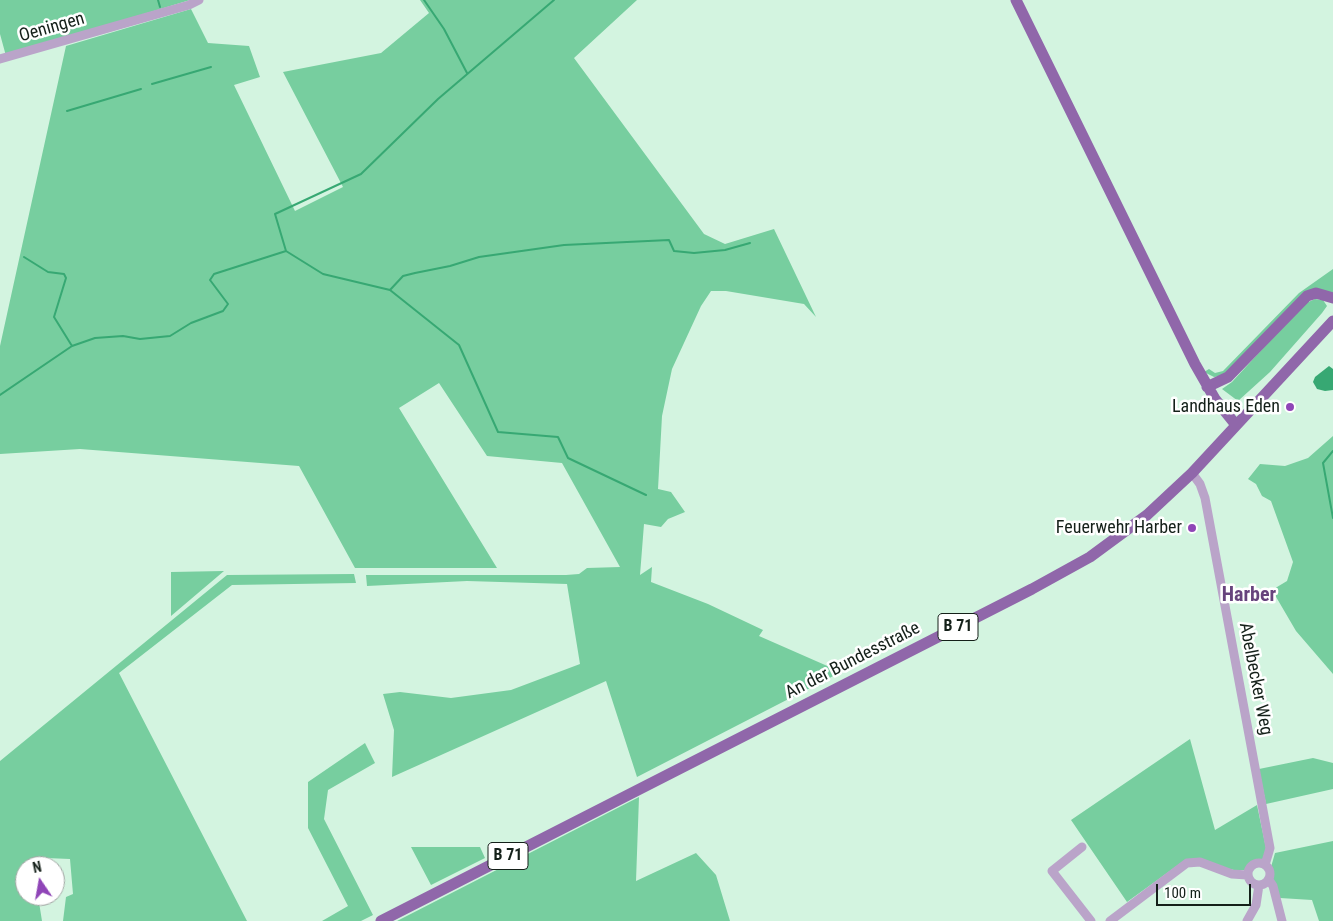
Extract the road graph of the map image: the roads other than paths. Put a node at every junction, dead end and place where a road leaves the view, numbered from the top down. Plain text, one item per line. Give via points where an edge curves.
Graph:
1 (198, 0) edge
2 (1016, 0) edge
3 (0, 59) edge
4 (1333, 298) edge
5 (1333, 321) edge
6 (1328, 330) edge
7 (1207, 387) junction
8 (1236, 425) junction
9 (1192, 473) junction
10 (1082, 847) dead end
11 (1265, 864) junction
12 (1248, 875) junction
13 (1268, 880) junction
14 (1258, 885) junction
15 (381, 921) edge
16 (1091, 921) edge
17 (1110, 921) edge
18 (1247, 921) edge
19 (1282, 921) edge

1 - 3 street, Oeningen
2 - 7 main road
4 - 7 main road via 1316,293 1307,296 1228,377
5 - 6 main road, An der Bundesstraße / B 71
6 - 8 main road, An der Bundesstraße / B 71
7 - 8 main road
8 - 9 main road, An der Bundesstraße / B 71
9 - 11 street, Abelbecker Weg via 1205,498 1270,848
9 - 15 main road, An der Bundesstraße / B 71 via 1131,527 1090,557 1046,582
10 - 16 street via 1052,871
11 - 12 street via 1253,864
11 - 13 street, Abelbecker Weg via 1270,870
12 - 14 street via 1251,882
12 - 17 street via 1232,874 1200,862 1187,863
13 - 14 street
13 - 19 street, Abelbecker Weg via 1275,892
14 - 18 street via 1256,905

